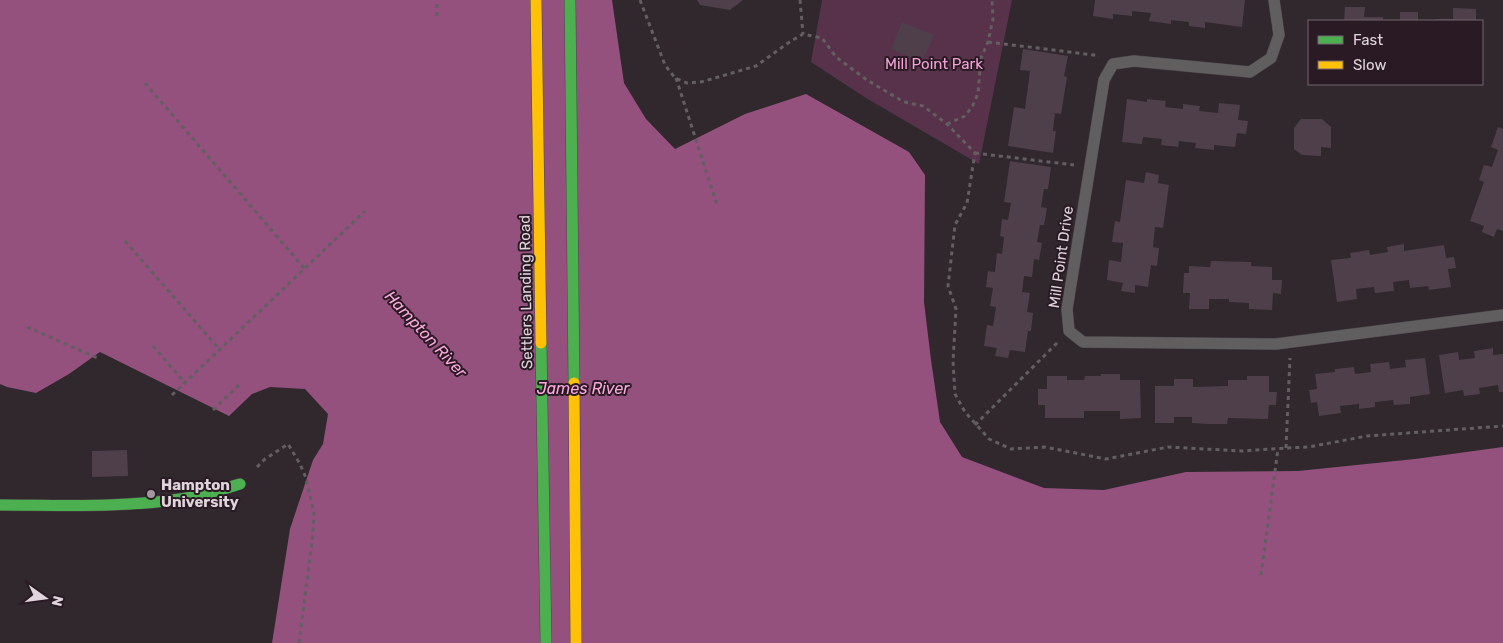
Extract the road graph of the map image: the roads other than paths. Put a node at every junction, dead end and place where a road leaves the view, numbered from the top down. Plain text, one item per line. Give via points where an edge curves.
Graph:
1 (536, 0) edge
2 (570, 0) edge
3 (1274, 0) edge
4 (1503, 315) edge
5 (240, 484) road end
6 (0, 505) edge
7 (546, 643) edge
8 (576, 643) edge

1 - 7 main road, Settlers Landing Road
2 - 8 main road
3 - 4 lane, Mill Point Drive via 1279,35 1271,58 1250,72 1134,61 1113,64 1104,80 1066,309 1069,331 1083,342 1276,344
5 - 6 main road via 214,494 160,503

